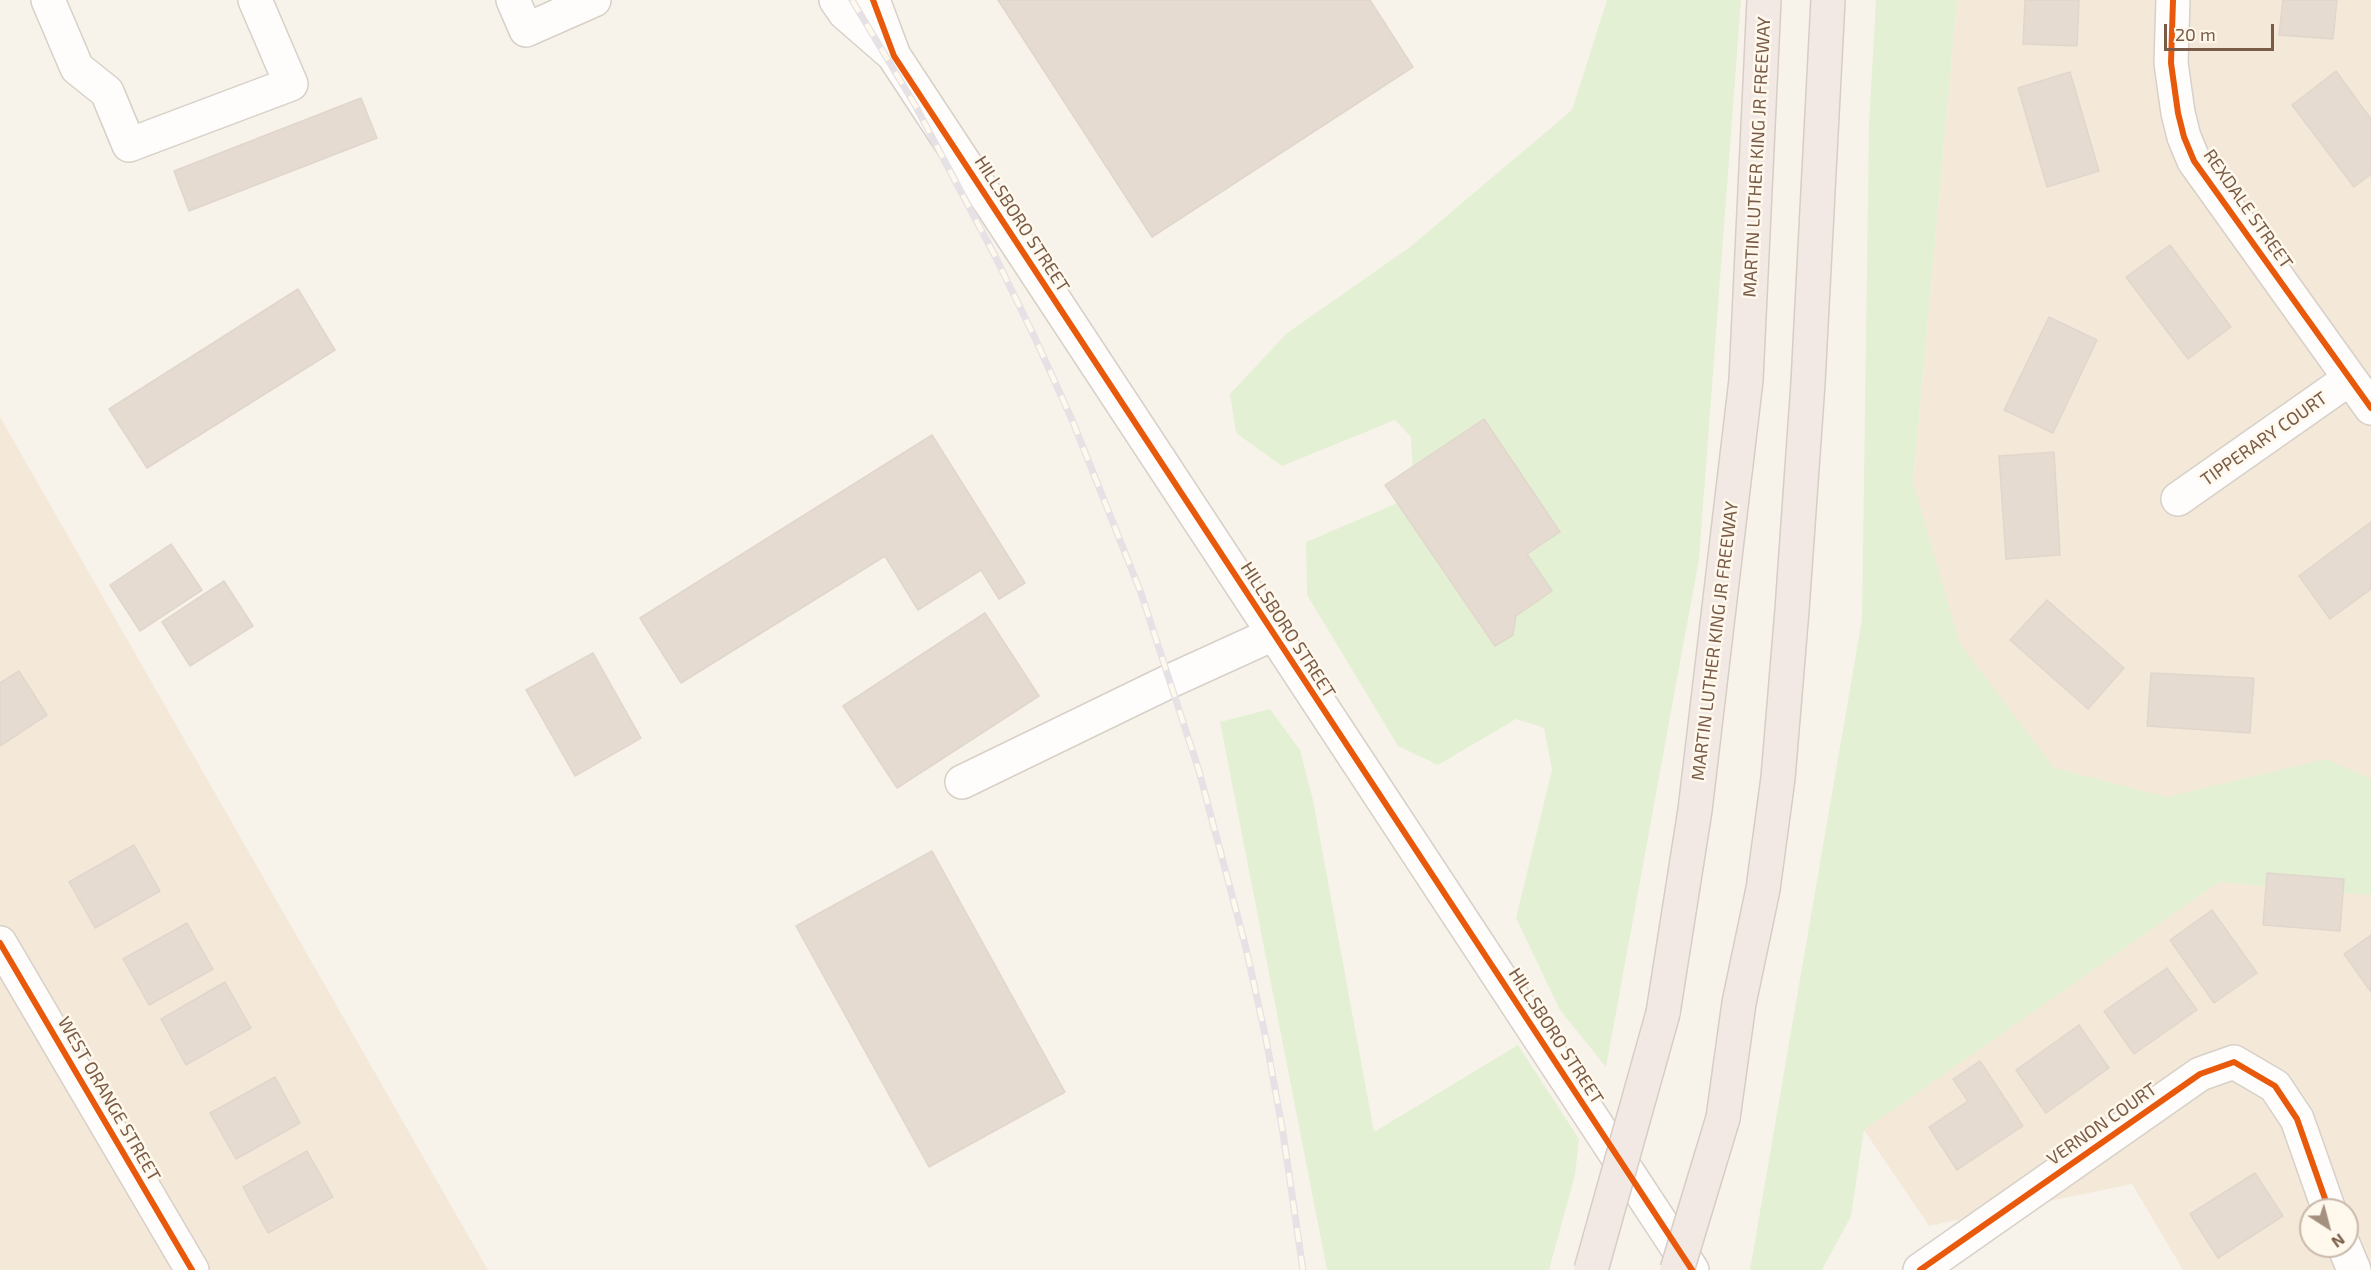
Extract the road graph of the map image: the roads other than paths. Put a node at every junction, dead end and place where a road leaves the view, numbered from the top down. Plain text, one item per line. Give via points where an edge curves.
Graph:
1 (48, 0) edge
2 (255, 0) edge
3 (513, 0) edge
4 (594, 0) edge
5 (836, 0) edge
6 (873, 0) edge
7 (1764, 0) edge
8 (1828, 0) edge
9 (2173, 0) edge
10 (894, 56) junction
11 (2349, 379) junction
12 (2371, 408) edge
13 (2178, 499) dead end
14 (1273, 634) junction
15 (962, 782) dead end
16 (0, 943) edge
17 (2325, 1198) edge
18 (192, 1270) edge
19 (1590, 1270) edge
20 (1677, 1270) edge
21 (1692, 1270) edge
22 (1920, 1270) edge

1 - 2 street via 77,68 108,92 129,145 291,84
3 - 4 street via 526,30
5 - 10 street, HILLSBORO STREET via 845,14
6 - 10 street, HILLSBORO STREET
7 - 19 highway, MARTIN LUTHER KING JR FREEWAY, bridge via 1746,380 1695,810 1663,1013
8 - 20 highway, bridge via 1807,394 1778,778 1723,1118
9 - 11 street, REXDALE STREET via 2171,63 2178,113 2194,161
10 - 14 street, HILLSBORO STREET
11 - 12 street, REXDALE STREET
11 - 13 street, TIPPERARY COURT
14 - 15 street
14 - 21 street, HILLSBORO STREET
16 - 18 street, WEST ORANGE STREET
17 - 22 street, VERNON COURT via 2297,1119 2275,1086 2234,1062 2200,1074

